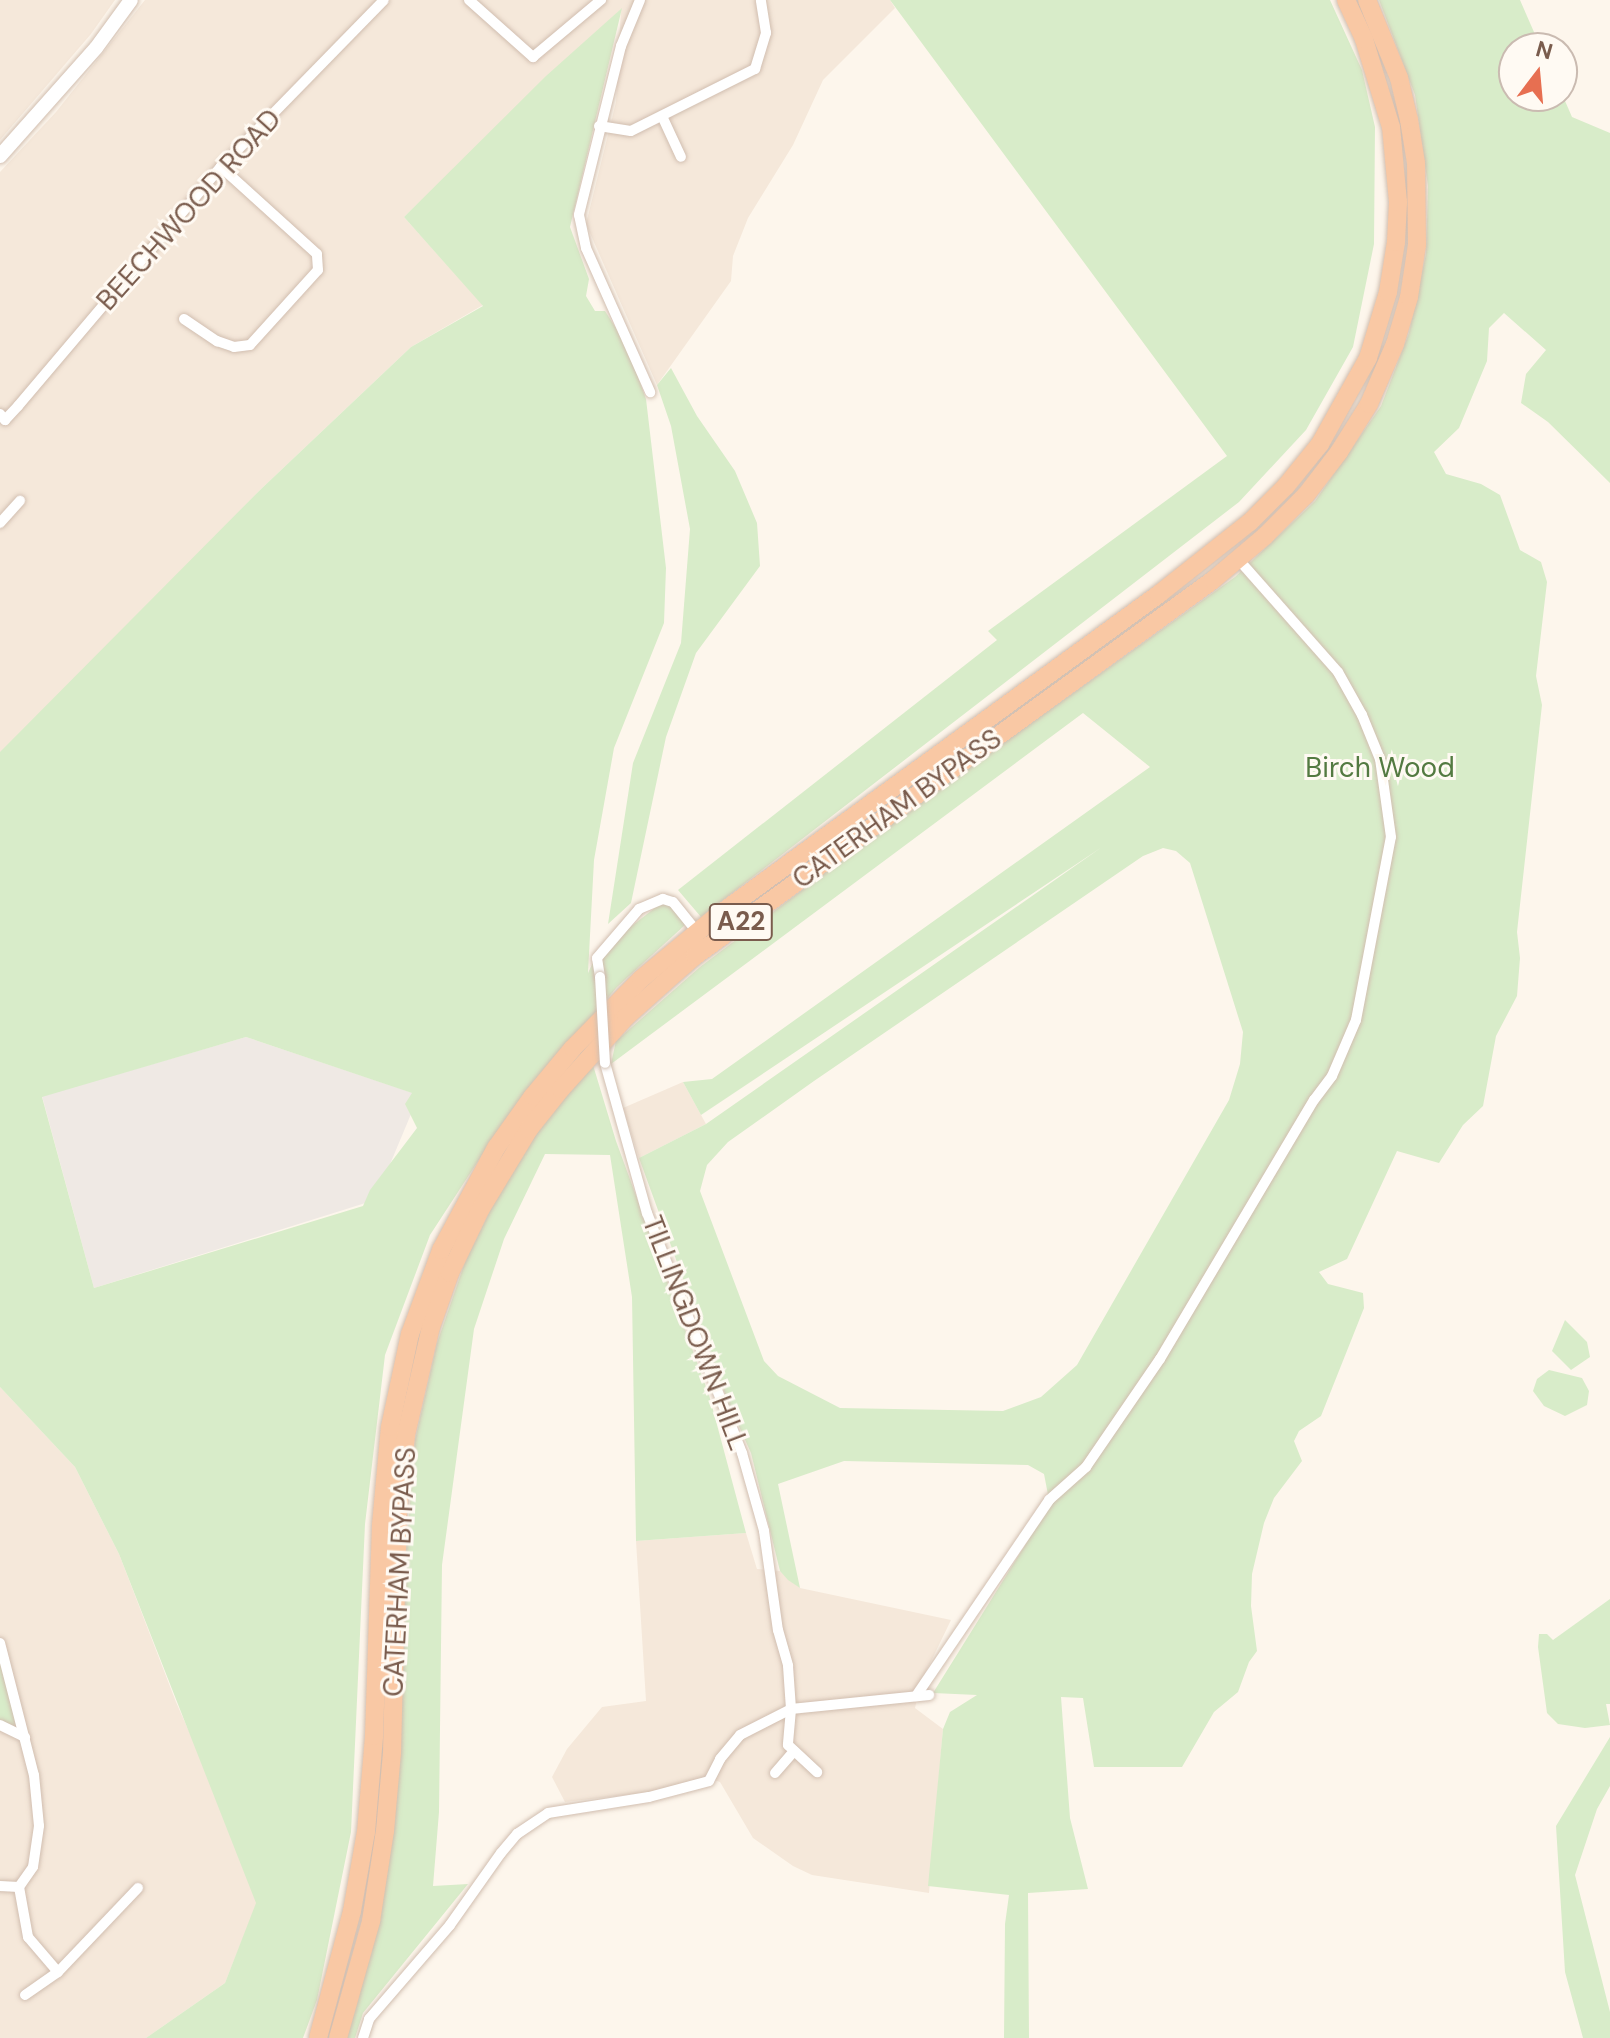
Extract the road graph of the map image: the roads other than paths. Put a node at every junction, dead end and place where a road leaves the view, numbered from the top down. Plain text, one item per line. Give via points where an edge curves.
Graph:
1 (131, 0) edge
2 (384, 0) edge
3 (469, 0) edge
4 (601, 0) edge
5 (640, 0) edge
6 (761, 0) edge
7 (1346, 0) edge
8 (1367, 0) edge
9 (662, 116) junction
10 (599, 126) junction
11 (0, 156) edge
12 (681, 157) dead end
13 (221, 167) junction
14 (184, 319) dead end
15 (650, 392) dead end
16 (0, 414) edge
17 (20, 501) dead end
18 (0, 523) edge
19 (1238, 559) junction
20 (697, 932) junction
21 (0, 1643) edge
22 (929, 1695) dead end
23 (916, 1696) junction
24 (791, 1709) junction
25 (0, 1725) edge
26 (25, 1737) junction
27 (794, 1751) junction
28 (817, 1772) dead end
29 (775, 1773) dead end
30 (0, 1886) edge
31 (19, 1887) junction
32 (138, 1888) dead end
33 (58, 1972) junction
34 (25, 1995) dead end
35 (318, 2038) edge
36 (338, 2038) edge
37 (363, 2038) edge

1 - 11 main road via 96,48
2 - 13 street, BEECHWOOD ROAD
3 - 4 street via 533,57
5 - 10 street
6 - 9 street via 766,33 755,69
7 - 20 highway, CATERHAM BYPASS / A22 via 1391,127 1396,242 1368,358 1320,444 1250,522 1159,594
8 - 19 highway, CATERHAM BYPASS / A22 via 1399,78 1416,163 1417,245 1409,297 1383,375 1339,452 1306,495
9 - 10 street via 631,131
9 - 12 street
10 - 15 street via 579,215 586,248
13 - 14 street via 317,254 318,270 250,345 217,341
13 - 16 street, BEECHWOOD ROAD via 18,406 5,420
17 - 18 street
19 - 23 street via 1338,672 1380,759 1391,837 1356,1020 1339,1060 1160,1359 1086,1467 1049,1500
19 - 36 highway, CATERHAM BYPASS / A22 via 685,965 586,1060 500,1174 450,1273 431,1327 406,1435 398,1509 385,1831 371,1921
20 - 24 street, TILLINGDOWN HILL, bridge via 673,902 663,899 639,909 597,958 605,1063 647,1213 745,1466 764,1531
20 - 35 highway, CATERHAM BYPASS / A22 via 610,1008 533,1096 469,1195 421,1301 390,1427 366,1832 352,1911
21 - 26 street
22 - 23 street
23 - 24 street
24 - 27 street, TILLINGDOWN HILL via 788,1745
24 - 37 street via 740,1735 709,1781 548,1813 517,1834 450,1925 369,2019
25 - 26 street
26 - 31 street via 39,1826 33,1867
27 - 28 street
27 - 29 street
30 - 31 street
31 - 33 street via 28,1937
32 - 33 street
33 - 34 street

